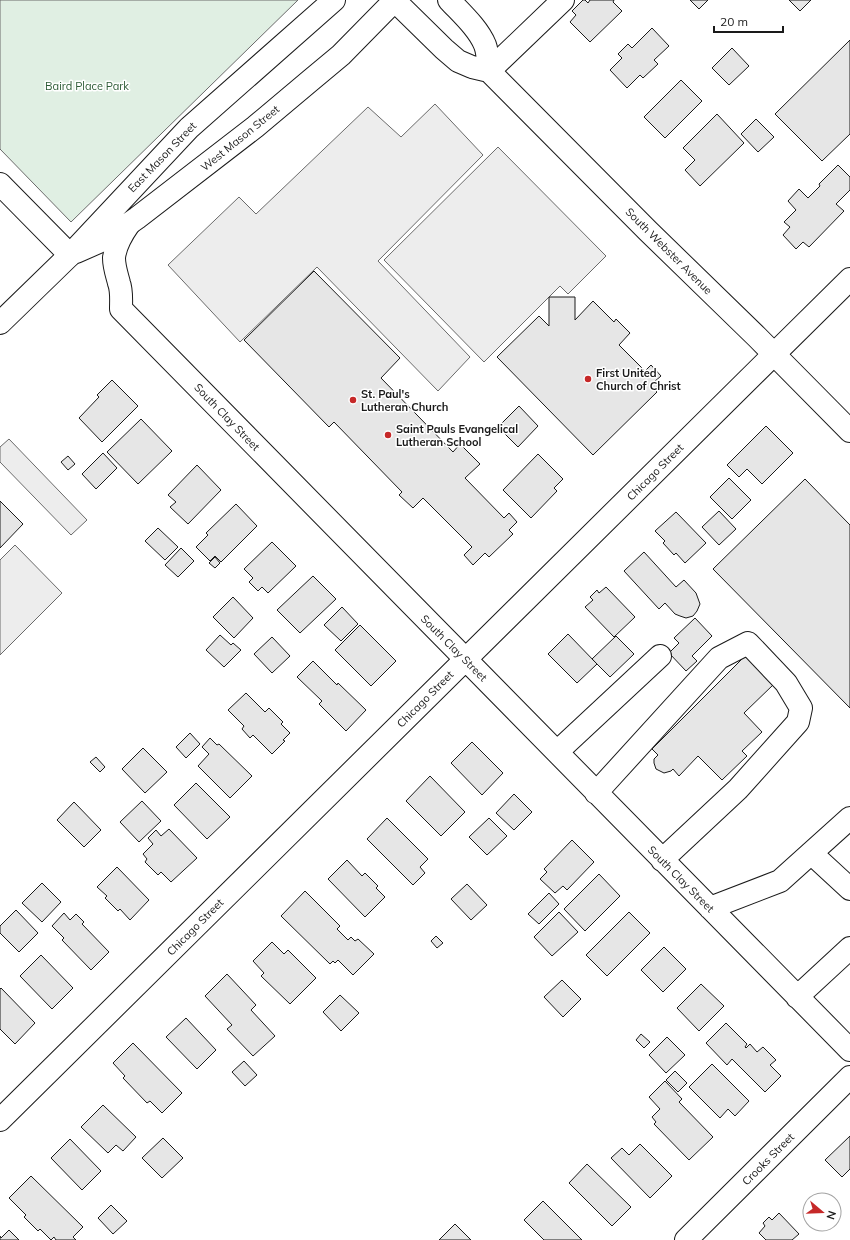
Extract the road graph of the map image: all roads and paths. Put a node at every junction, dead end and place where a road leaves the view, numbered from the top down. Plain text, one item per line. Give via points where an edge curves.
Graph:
1 (334, 0) edge
2 (395, 0) edge
3 (449, 0) edge
4 (563, 0) edge
5 (489, 71) junction
6 (0, 184) edge
7 (129, 224) junction
8 (70, 255) junction
9 (850, 279) edge
10 (0, 323) edge
11 (774, 354) junction
12 (850, 431) edge
13 (660, 656) dead end
14 (465, 660) junction
15 (557, 752) junction
16 (596, 793) junction
17 (850, 818) edge
18 (811, 853) junction
19 (662, 860) junction
20 (850, 889) edge
21 (710, 908) junction
22 (850, 948) edge
23 (798, 997) junction
24 (850, 1050) edge
25 (850, 1077) edge
26 (0, 1120) edge
27 (686, 1240) edge

1 - 8 street, East Mason Street via 189,128
2 - 5 street via 458,61
2 - 7 street, West Mason Street via 312,80
3 - 5 street via 482,40 487,51
4 - 5 street
5 - 11 street, South Webster Avenue
6 - 8 street
7 - 8 street, West Mason Street via 104,240
7 - 14 street, South Clay Street via 116,248 114,260 121,308
8 - 10 street, East Mason Street
9 - 11 street, Chicago Street
11 - 12 street, South Webster Avenue
11 - 14 street, Chicago Street
13 - 15 street
14 - 15 street, South Clay Street
14 - 26 street, Chicago Street
15 - 16 street, South Clay Street
16 - 19 street, South Clay Street
16 - 19 street via 719,658 748,643 786,683 801,708 798,722 738,789
17 - 18 street
18 - 20 street
18 - 21 street via 780,882
19 - 21 street, South Clay Street
21 - 23 street, South Clay Street
22 - 23 street
23 - 24 street, South Clay Street
25 - 27 street, Crooks Street

